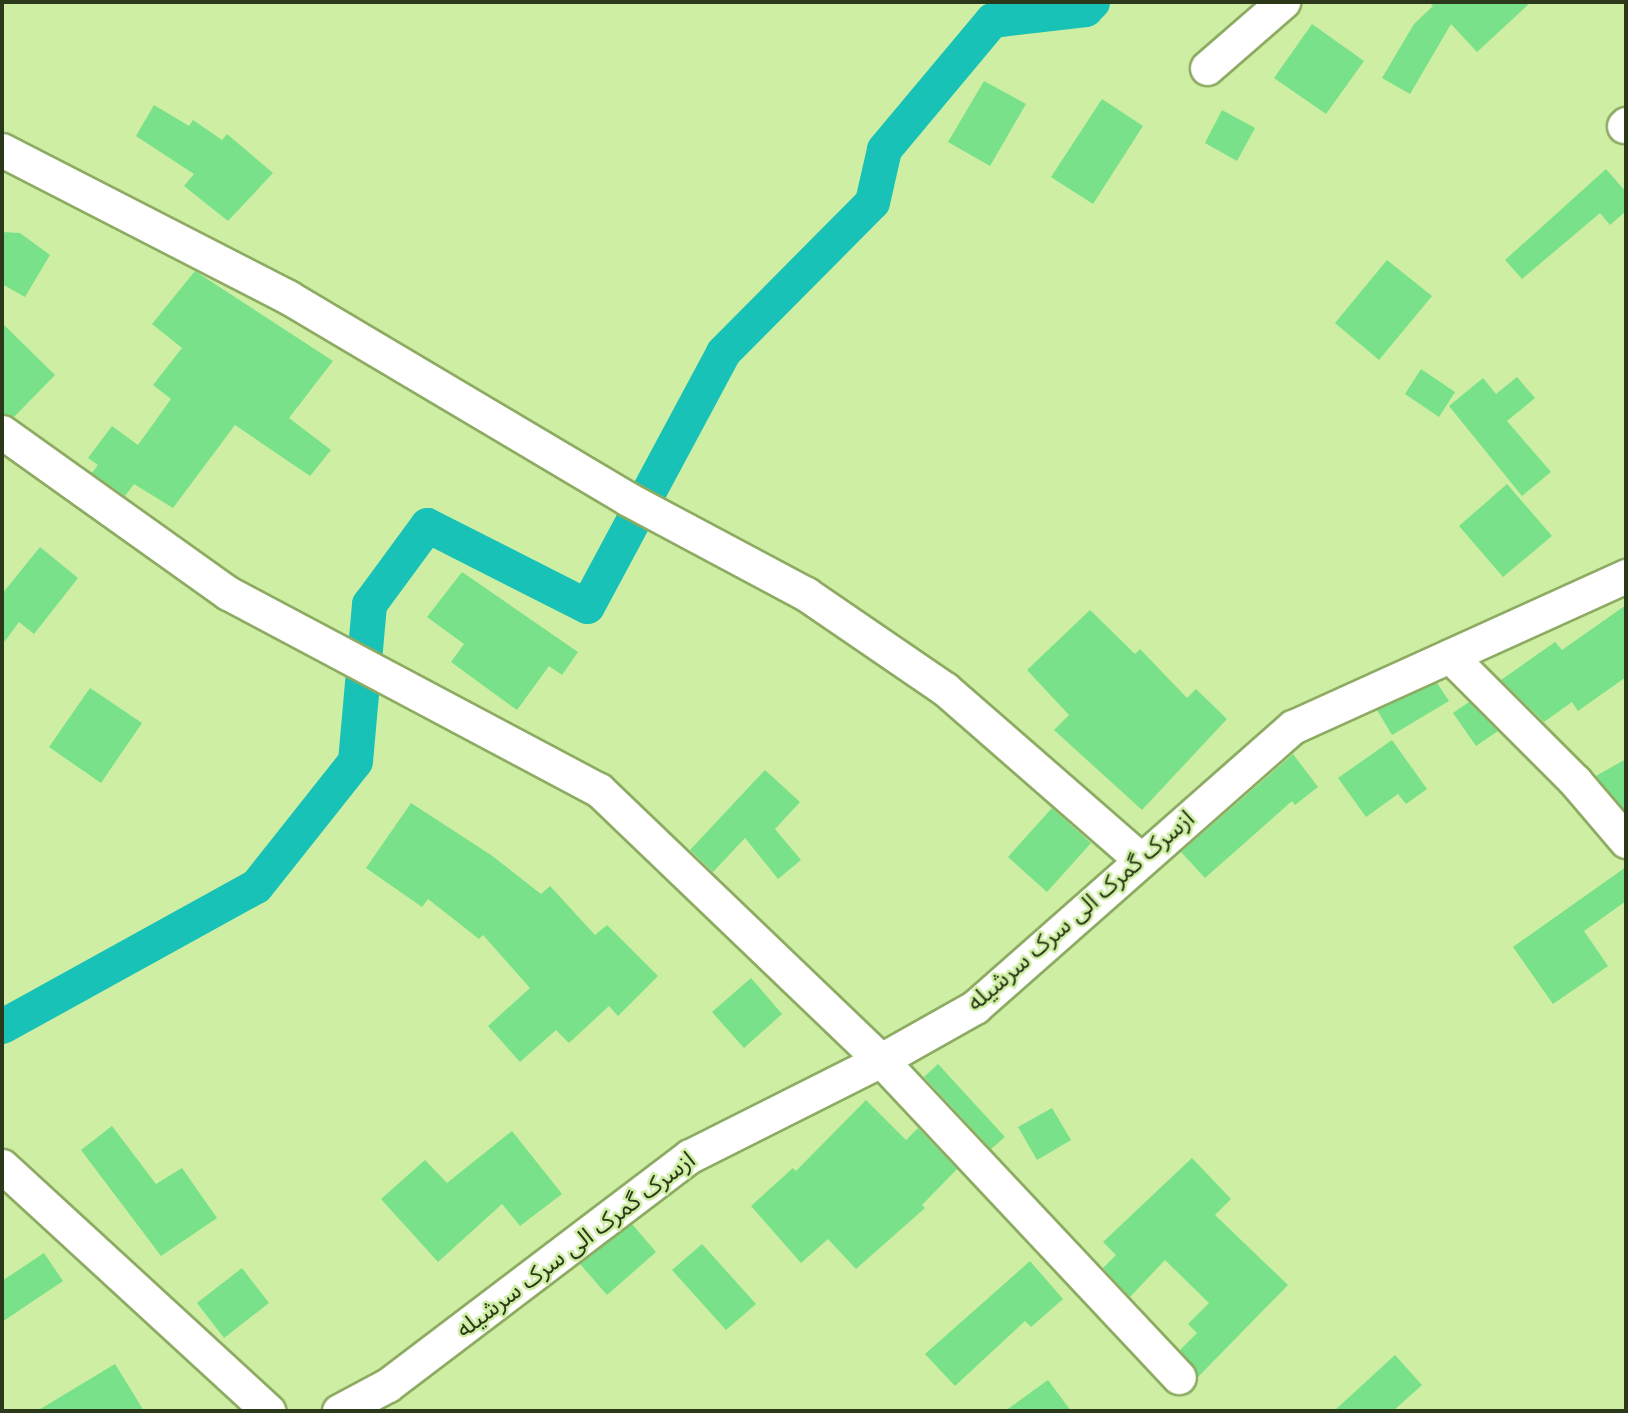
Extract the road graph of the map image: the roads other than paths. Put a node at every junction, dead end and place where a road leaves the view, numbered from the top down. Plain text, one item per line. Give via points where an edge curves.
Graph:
1 (1283, 2) edge
2 (1207, 68) dead end
3 (2, 150) edge
4 (2, 432) edge
5 (1626, 576) edge
6 (1450, 656) junction
7 (1626, 841) edge
8 (1140, 860) junction
9 (881, 1060) junction
10 (2, 1166) edge
11 (1179, 1377) dead end
12 (268, 1411) edge
13 (339, 1411) edge

1 - 2 street
3 - 8 street via 288,297 638,504 806,594 945,689
4 - 9 street via 228,593 599,790
5 - 6 street, ازسرک گمرک الی سرک سرشیله
6 - 7 street via 1576,781
6 - 8 street, ازسرک گمرک الی سرک سرشیله via 1293,727
8 - 9 street, ازسرک گمرک الی سرک سرشیله via 975,1007
9 - 11 street
9 - 13 street, ازسرک گمرک الی سرک سرشیله via 690,1156 388,1385
10 - 12 street

